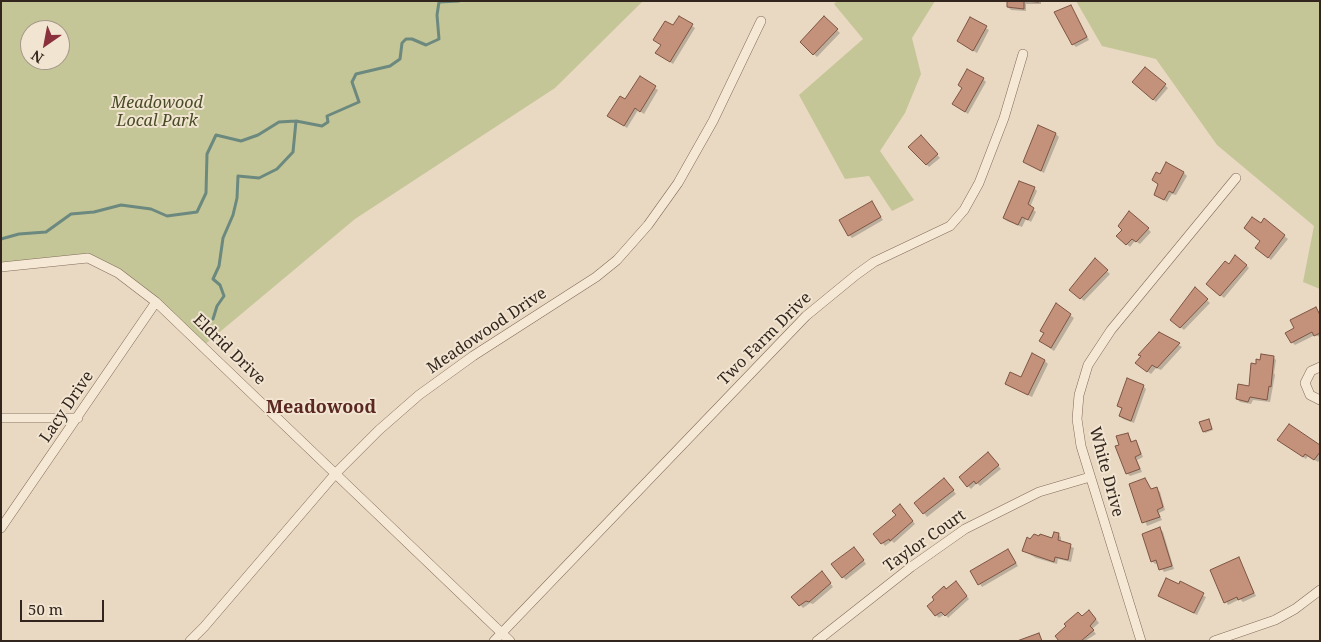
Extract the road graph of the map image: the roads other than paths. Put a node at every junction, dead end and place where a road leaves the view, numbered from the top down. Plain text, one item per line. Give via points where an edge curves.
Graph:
1 (761, 21) dead end
2 (1023, 54) dead end
3 (1236, 178) dead end
4 (1, 268) edge
5 (156, 302) junction
6 (1320, 367) edge
7 (1320, 400) edge
8 (1, 418) edge
9 (78, 418) junction
10 (336, 473) junction
11 (1090, 476) junction
12 (1, 528) edge
13 (1320, 590) edge
14 (502, 633) junction
15 (190, 641) edge
16 (494, 641) edge
17 (510, 641) edge
18 (816, 641) edge
19 (1141, 641) edge
20 (1214, 641) edge

1 - 10 street, Meadowood Drive via 713,121 678,184 618,260 419,395
2 - 14 street, Two Farm Drive via 1004,118 979,183 950,226 874,262 806,316
3 - 11 street, White Drive via 1111,330 1088,365 1079,396 1077,419
4 - 5 street, Eldrid Drive via 88,258 118,273
5 - 9 street, Lacy Drive
5 - 10 street, Eldrid Drive
6 - 7 street via 1311,371 1306,383 1310,395
8 - 9 street
9 - 12 street, Lacy Drive
10 - 14 street, Eldrid Drive
10 - 15 street, Meadowood Drive
11 - 18 street, Taylor Court via 1039,492 964,529
11 - 19 street, White Drive
13 - 20 street via 1275,620
14 - 16 street, Two Farm Drive
14 - 17 street, Eldrid Drive

